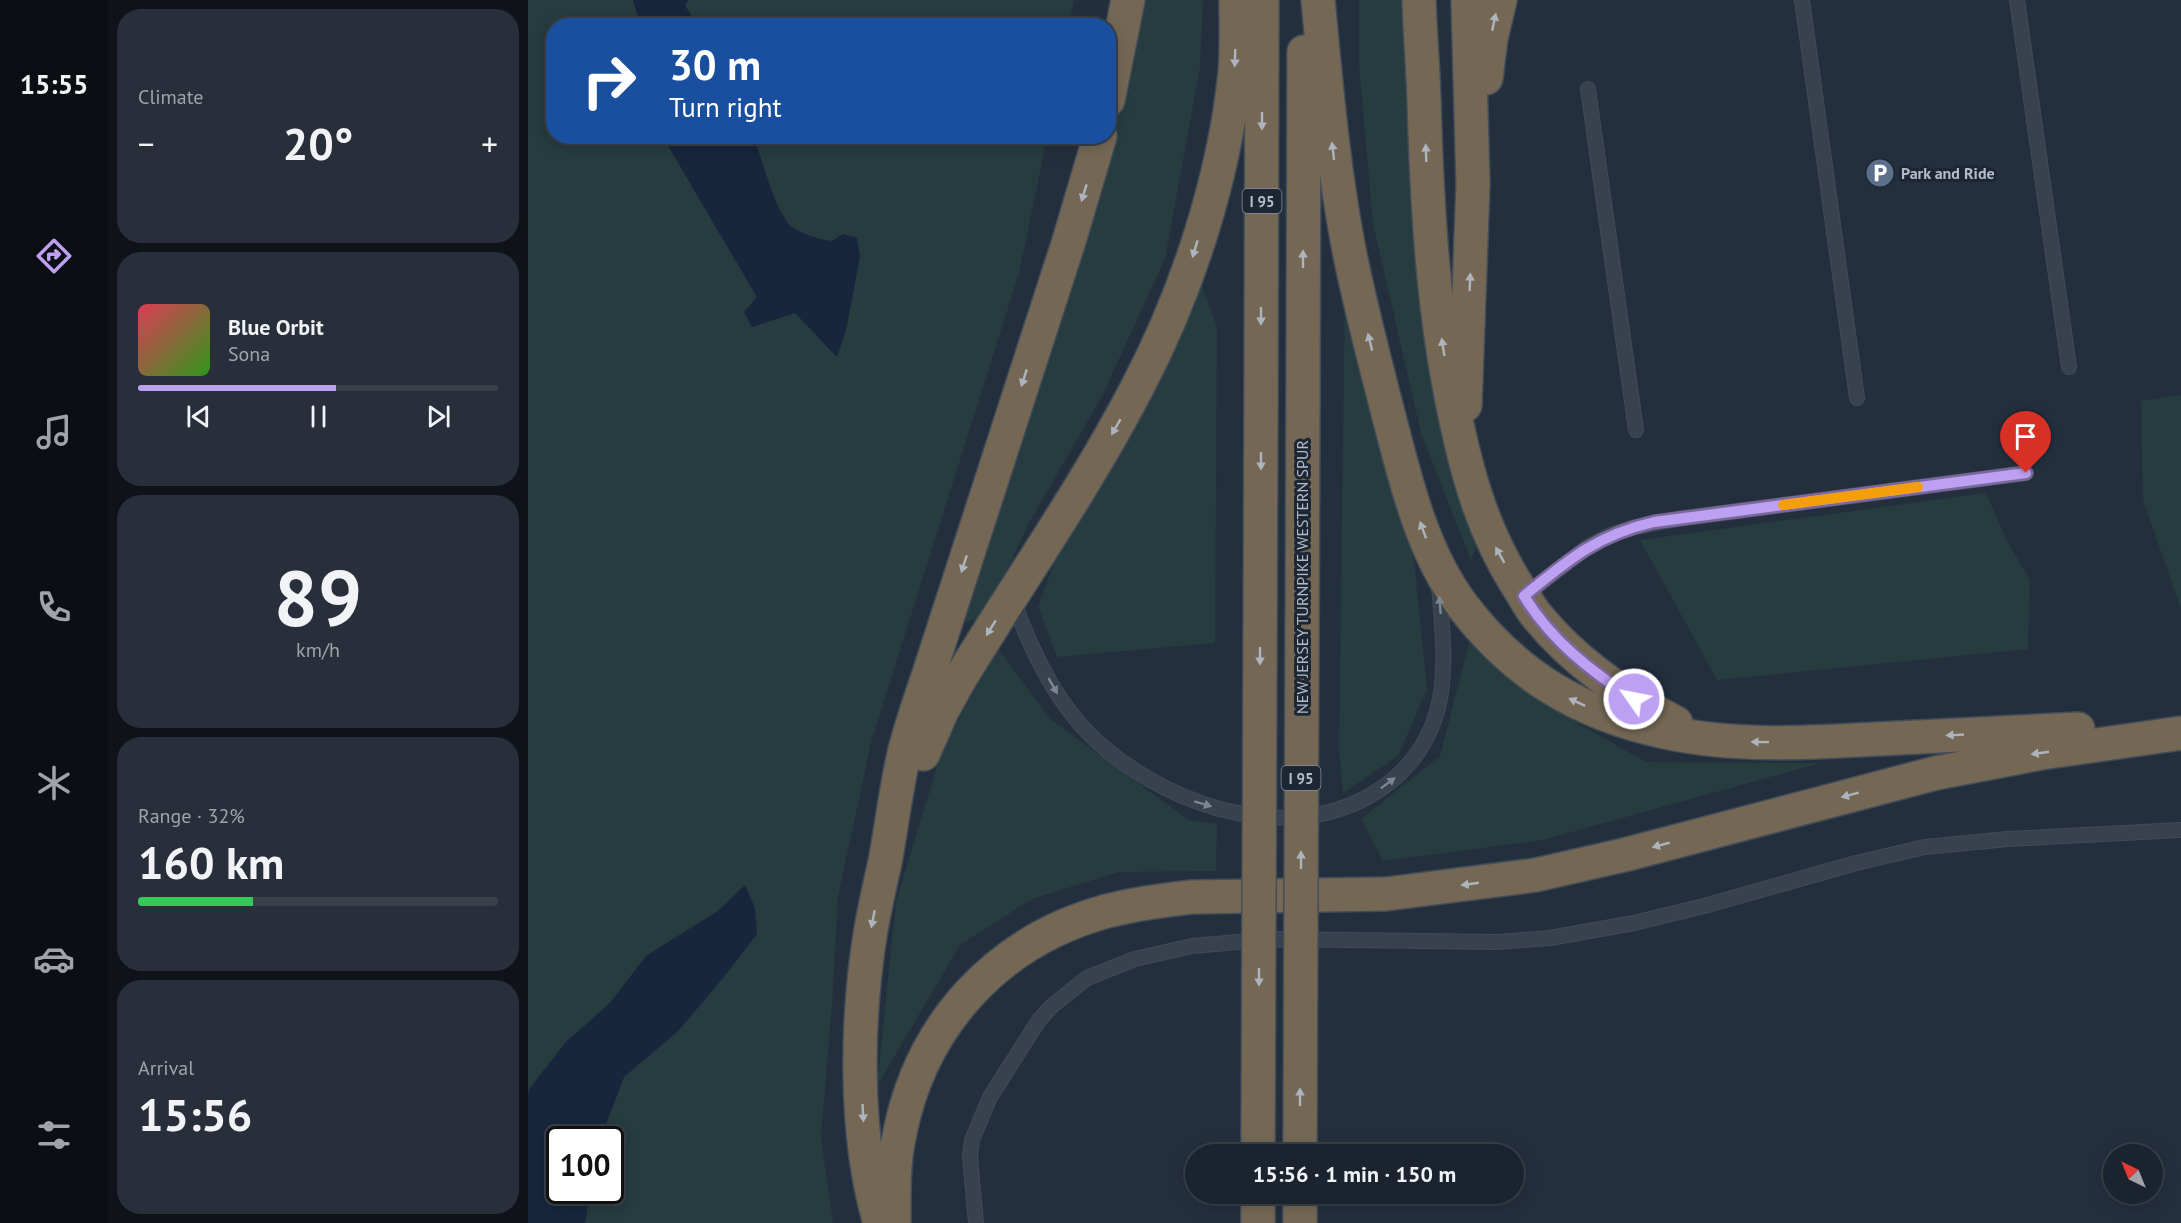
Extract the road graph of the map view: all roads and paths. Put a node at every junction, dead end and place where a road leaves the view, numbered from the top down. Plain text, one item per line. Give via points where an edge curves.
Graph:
1 (1128, 0) edge
2 (1236, 0) edge
3 (1262, 0) edge
4 (1305, 0) edge
5 (1318, 0) edge
6 (1419, 0) edge
7 (1468, 0) edge
8 (1500, 0) edge
9 (1802, 0) edge
10 (2017, 0) edge
11 (1116, 60) edge
12 (1587, 89) dead end
13 (1098, 144) edge
14 (1473, 184) junction
15 (2068, 367) dead end
16 (1857, 398) dead end
17 (1636, 430) dead end
18 (1462, 445) junction
19 (2026, 473) dead end
20 (1438, 563) junction
21 (1012, 595) junction
22 (1524, 596) junction
23 (2181, 732) edge
24 (1714, 738) junction
25 (2181, 830) edge
26 (885, 861) junction
27 (1258, 1144) edge
28 (1300, 1144) edge
29 (1258, 1204) edge
30 (1300, 1204) edge
31 (880, 1223) edge
32 (894, 1223) edge
33 (976, 1223) edge
34 (1258, 1223) edge
35 (1300, 1223) edge

1 - 11 highway
2 -> 21 highway via 1235,70 1226,130 1202,228 1179,295 1119,422
3 -> 27 highway, I 95, bridge
28 -> 4 highway, NEW JERSEY TURNPIKE WESTERN SPUR / I 95, bridge
20 -> 5 highway via 1399,454 1351,259 1335,160
18 -> 6 highway via 1445,364 1432,267
7 - 14 highway
14 -> 8 highway via 1491,38
9 - 16 lane
10 - 15 lane
12 - 17 lane
13 -> 26 highway via 906,749
18 -> 14 highway via 1468,380
22 -> 18 highway via 1482,517
19 - 22 lane via 1631,528 1589,546
21 -> 20 lane via 1023,629 1059,697 1087,731 1122,762 1169,790 1221,810 1309,817 1352,806 1388,784 1419,753 1437,711 1443,665
24 -> 20 highway via 1648,728 1556,692 1496,643 1449,586
21 -> 26 highway via 942,711
22 - 24 highway via 1567,649 1607,682 1673,722
23 -> 24 highway via 2101,729 1803,742
23 -> 32 highway via 1936,773 1536,875 1386,894 1162,900 1104,912 1074,923 1020,950 993,969 941,1029 905,1108 895,1166
25 - 33 lane via 1996,839 1925,847 1634,923 1550,938 1498,942 1273,939 1192,946 1135,959 1087,978 1053,1005 1039,1020 990,1097 972,1140
26 -> 31 highway via 871,930 862,1047 867,1164
29 - 34 highway
30 - 35 highway

